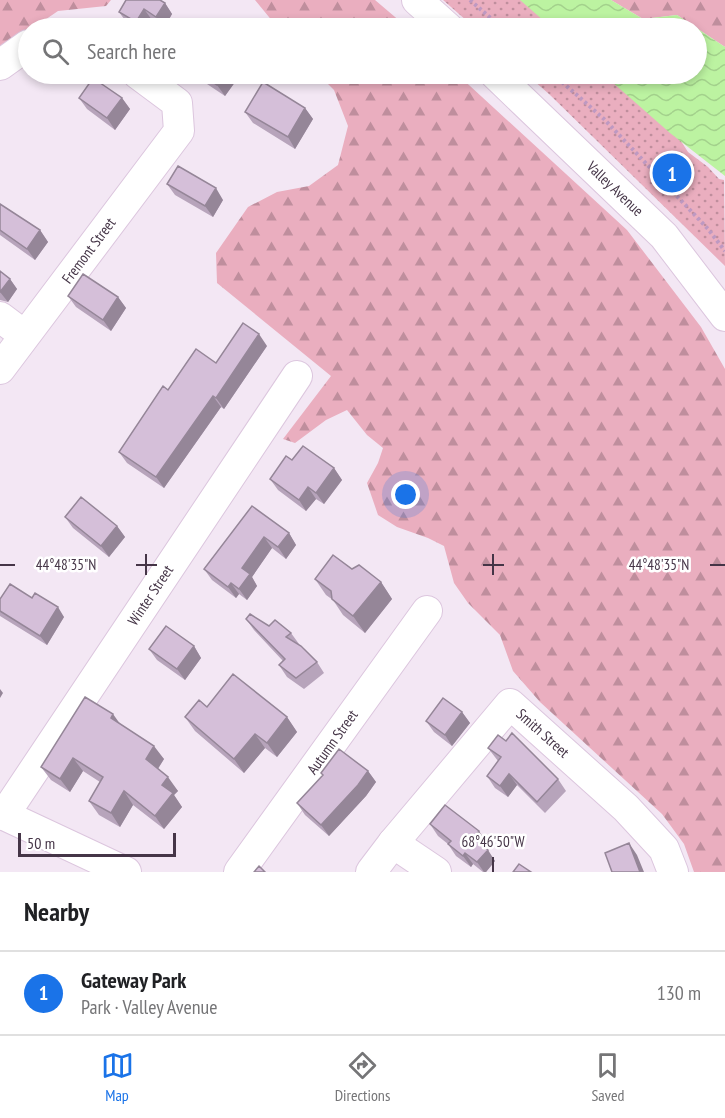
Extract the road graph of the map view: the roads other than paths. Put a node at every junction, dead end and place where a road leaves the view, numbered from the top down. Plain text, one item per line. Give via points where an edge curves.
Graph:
1 (417, 0) edge
2 (437, 18) edge
3 (18, 52) edge
4 (0, 65) edge
5 (151, 84) edge
6 (505, 84) edge
7 (725, 316) edge
8 (0, 317) edge
9 (24, 335) junction
10 (0, 369) edge
11 (297, 376) dead end
12 (427, 611) dead end
13 (2, 814) edge
14 (393, 843) junction
15 (122, 871) edge
16 (239, 872) edge
17 (371, 872) edge
18 (436, 872) edge
19 (673, 872) edge

1 - 2 street
3 - 4 street
5 - 9 street, Fremont Street via 177,103 179,131
6 - 7 street, Valley Avenue via 664,236
8 - 9 street
9 - 10 street, Fremont Street
11 - 13 street, Winter Street
12 - 16 street, Autumn Street
13 - 15 street
14 - 17 street, Smith Street
14 - 18 street
14 - 19 street, Smith Street via 510,704 626,808 664,849

